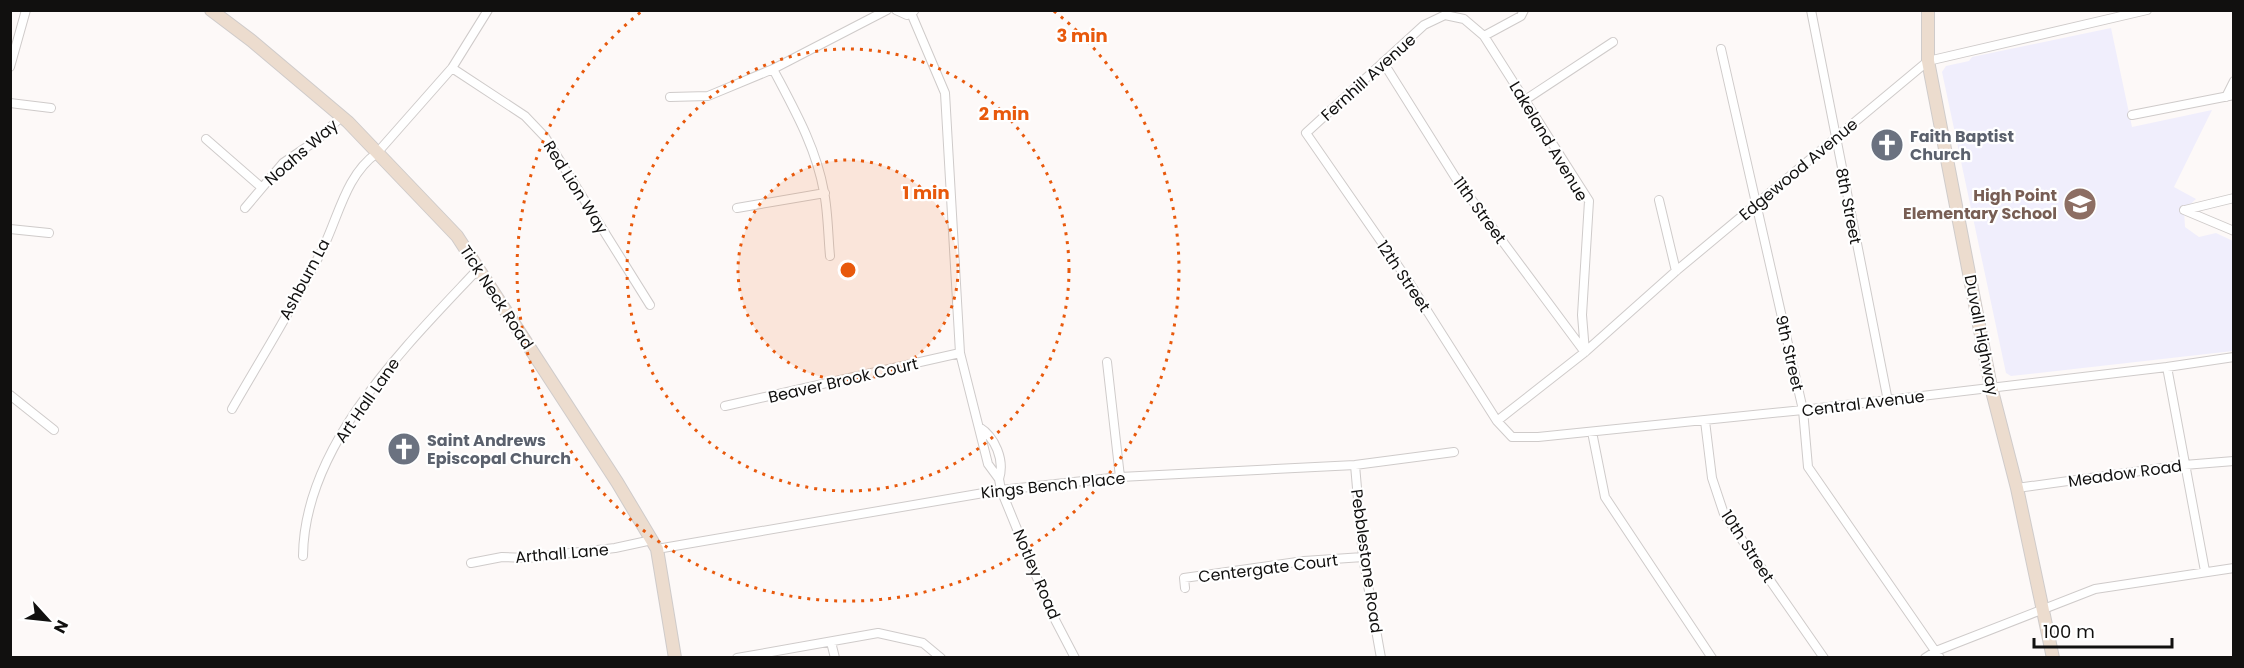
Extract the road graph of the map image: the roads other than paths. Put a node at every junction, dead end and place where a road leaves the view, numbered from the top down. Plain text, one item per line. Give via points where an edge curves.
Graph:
1 (26, 10) edge
2 (211, 10) edge
3 (488, 10) edge
4 (888, 10) edge
5 (896, 10) edge
6 (1524, 10) edge
7 (1811, 10) edge
8 (1928, 10) edge
9 (2146, 10) edge
10 (912, 12) edge
11 (1464, 20) joint
12 (1484, 36) junction
13 (1613, 42) dead end
14 (1720, 49) dead end
15 (1928, 61) junction
16 (1383, 62) junction
17 (10, 67) edge
18 (452, 68) junction
19 (773, 69) junction
20 (2234, 81) edge
21 (2230, 96) edge
22 (670, 97) dead end
23 (1525, 100) junction
24 (10, 103) edge
25 (51, 108) dead end
26 (2132, 115) dead end
27 (341, 117) junction
28 (1306, 133) joint
29 (1835, 138) junction
30 (206, 139) dead end
31 (377, 153) junction
32 (261, 187) junction
33 (825, 193) junction
34 (2234, 198) edge
35 (1659, 200) dead end
36 (1755, 204) junction
37 (245, 208) dead end
38 (737, 208) dead end
39 (10, 229) edge
40 (2234, 231) edge
41 (48, 233) dead end
42 (830, 256) dead end
43 (479, 268) junction
44 (1676, 271) junction
45 (650, 305) dead end
46 (1585, 352) junction
47 (960, 353) junction
48 (2234, 357) edge
49 (1107, 362) dead end
50 (2167, 367) junction
51 (1991, 387) junction
52 (10, 395) edge
53 (1887, 401) junction
54 (725, 406) dead end
55 (232, 409) dead end
56 (1803, 410) junction
57 (1497, 421) junction
58 (1705, 421) junction
59 (54, 430) dead end
60 (1592, 432) junction
61 (1454, 453) dead end
62 (2234, 461) edge
63 (1355, 465) junction
64 (2184, 465) junction
65 (1120, 477) junction
66 (2017, 488) junction
67 (1001, 490) junction
68 (654, 544) junction
69 (303, 556) dead end
70 (1363, 557) junction
71 (471, 563) dead end
72 (2234, 568) edge
73 (2205, 571) junction
74 (1185, 588) dead end
75 (2042, 609) junction
76 (831, 642) junction
77 (1938, 654) edge
78 (675, 657) edge
79 (736, 657) edge
80 (835, 657) edge
81 (941, 657) edge
82 (1075, 657) edge
83 (1381, 657) edge
84 (1712, 657) edge
85 (1824, 657) edge
86 (1925, 657) edge
87 (2053, 657) edge

1 - 17 street
2 - 27 street, Tick Neck Road
3 - 18 street, Ashburn La
4 - 19 street
5 - 10 street via 903,14
6 - 12 street via 1521,16
7 - 29 street, 8th Street
8 - 15 street, Duvall Highway
9 - 15 street, Edgewood Avenue
10 - 47 street via 945,93
11 - 12 street, Lakeland Avenue
11 - 16 street, Fernhill Avenue via 1445,15 1424,25
12 - 23 street, Lakeland Avenue
13 - 23 street
14 - 36 street, 9th Street
15 - 29 street, Edgewood Avenue
15 - 51 street, Duvall Highway
16 - 28 street, Fernhill Avenue
16 - 46 street, 11th Street via 1457,180
18 - 31 street, Ashburn La
18 - 45 street, Red Lion Way via 525,116 545,137
19 - 22 street via 708,96
19 - 33 street via 807,133
20 - 21 street
21 - 26 street
23 - 46 street, Lakeland Avenue via 1589,201 1582,315
24 - 25 street
27 - 31 street, Tick Neck Road
27 - 32 street, Noahs Way via 317,140 283,163
28 - 57 street, 12th Street via 1405,276
29 - 36 street, Edgewood Avenue
29 - 53 street, 8th Street
30 - 32 street, Noahs Way
31 - 43 street, Tick Neck Road via 457,236
31 - 55 street, Ashburn La via 365,161 347,190 324,247
32 - 37 street, Noahs Way
33 - 38 street
33 - 42 street
34 - 40 street via 2184,210
35 - 44 street
36 - 44 street, Edgewood Avenue
36 - 56 street, 9th Street
39 - 41 street
43 - 68 street, Tick Neck Road
43 - 69 street, Art Hall Lane via 399,354 343,430 315,486 303,532
44 - 46 street, Edgewood Avenue
46 - 57 street, Edgewood Avenue
47 - 54 street, Beaver Brook Court
47 - 67 street, Notley Road via 979,427 990,434 1002,468
48 - 50 street, Central Avenue
49 - 65 street
50 - 51 street, Central Avenue
50 - 64 street
51 - 53 street, Central Avenue
51 - 66 street, Duvall Highway
52 - 59 street
53 - 56 street, Central Avenue
56 - 58 street, Central Avenue
56 - 77 street, 9th Street via 1808,467
57 - 60 street, Central Avenue via 1512,436
58 - 60 street, Central Avenue
58 - 85 street, 10th Street via 1712,478 1724,514
60 - 84 street via 1605,497
61 - 63 street, Kings Bench Place
62 - 64 street, Meadow Road
63 - 65 street, Kings Bench Place
63 - 70 street, Pebblestone Road
64 - 66 street, Meadow Road
64 - 73 street
65 - 67 street, Kings Bench Place
66 - 75 street, Duvall Highway
67 - 68 street, Kings Bench Place
67 - 82 street, Notley Road
68 - 71 street, Arthall Lane
68 - 78 street, Tick Neck Road
70 - 74 street, Centergate Court via 1184,578
70 - 83 street, Pebblestone Road
72 - 73 street
73 - 75 street via 2096,589
75 - 77 street
75 - 87 street, Duvall Highway
76 - 79 street
76 - 80 street
76 - 81 street via 878,633 923,643
77 - 86 street

